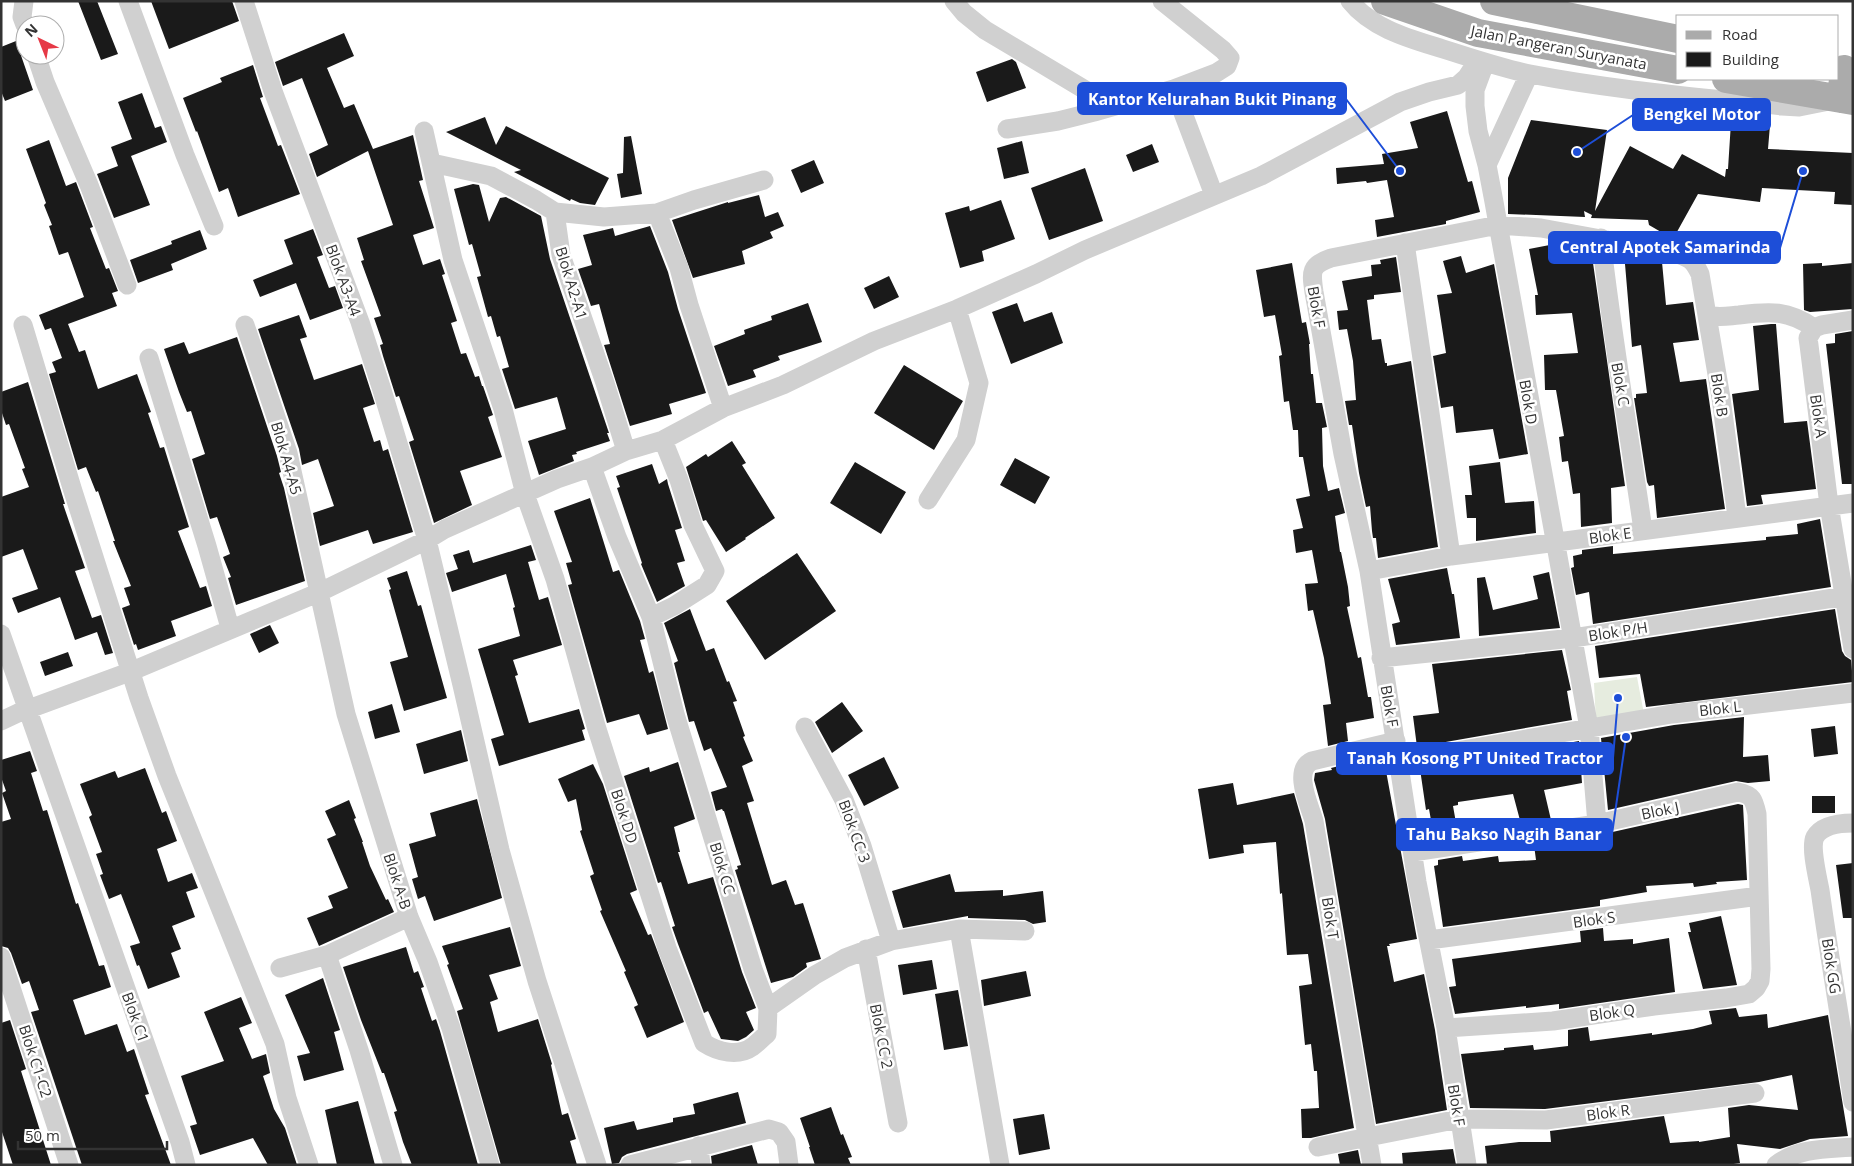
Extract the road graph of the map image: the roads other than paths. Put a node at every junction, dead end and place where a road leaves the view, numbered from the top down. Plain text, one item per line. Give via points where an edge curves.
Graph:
1 (24, 1) edge
2 (128, 1) edge
3 (244, 1) edge
4 (954, 1) edge
5 (1162, 1) edge
6 (1350, 1) edge
7 (1384, 1) edge
8 (1494, 1) edge
9 (22, 15) edge
10 (1676, 39) edge
11 (1482, 61) junction
12 (40, 65) edge
13 (1845, 69) edge
14 (1676, 70) edge
15 (1529, 74) junction
16 (1732, 80) edge
17 (1174, 88) junction
18 (1847, 100) edge
19 (1112, 106) junction
20 (1007, 129) dead end
21 (424, 131) dead end
22 (432, 163) junction
23 (1487, 165) junction
24 (764, 180) dead end
25 (1214, 195) junction
26 (555, 212) junction
27 (657, 213) junction
28 (1498, 225) junction
29 (214, 226) dead end
30 (1601, 238) junction
31 (1405, 243) junction
32 (127, 285) dead end
33 (957, 309) junction
34 (1707, 315) junction
35 (1853, 320) edge
36 (23, 325) dead end
37 (245, 326) dead end
38 (1814, 328) junction
39 (150, 358) dead end
40 (723, 408) junction
41 (662, 440) junction
42 (626, 451) junction
43 (592, 467) junction
44 (525, 494) junction
45 (928, 500) dead end
46 (1853, 503) edge
47 (1829, 506) junction
48 (1736, 517) junction
49 (1643, 530) junction
50 (427, 540) junction
51 (1555, 542) junction
52 (1451, 556) junction
53 (1369, 571) junction
54 (320, 592) junction
55 (1849, 596) edge
56 (651, 617) junction
57 (230, 628) junction
58 (1, 634) edge
59 (1573, 638) junction
60 (1853, 649) edge
61 (1381, 658) junction
62 (132, 671) junction
63 (1853, 693) edge
64 (28, 709) junction
65 (1, 721) edge
66 (805, 727) dead end
67 (1589, 728) junction
68 (1396, 741) junction
69 (1399, 761) junction
70 (1853, 823) edge
71 (1597, 824) junction
72 (1413, 852) junction
73 (1759, 896) junction
74 (409, 917) junction
75 (959, 929) junction
76 (1024, 931) dead end
77 (1429, 940) junction
78 (891, 941) junction
79 (866, 949) junction
80 (327, 955) junction
81 (1, 957) edge
82 (280, 968) dead end
83 (768, 1008) junction
84 (1446, 1028) junction
85 (1755, 1093) dead end
86 (1853, 1102) edge
87 (1459, 1119) junction
88 (898, 1123) dead end
89 (1367, 1136) junction
90 (699, 1146) junction
91 (1318, 1147) dead end
92 (1853, 1147) edge
93 (69, 1165) edge
94 (186, 1165) edge
95 (309, 1165) edge
96 (393, 1165) edge
97 (490, 1165) edge
98 (597, 1165) edge
99 (630, 1165) edge
100 (701, 1165) edge
101 (790, 1165) edge
102 (1000, 1165) edge
103 (1372, 1165) edge
104 (1466, 1165) edge
105 (1776, 1165) edge

1 - 9 street
2 - 29 street
3 - 50 street, Blok A3-A4 via 273,91 363,330
4 - 19 street via 964,14 985,30
5 - 17 street via 1230,58 1227,66 1216,73
6 - 11 street via 1367,17 1403,37
7 - 14 main road, Jalan Pangeran Suryanata via 1478,32
8 - 10 main road, Jalan Pangeran Suryanata
11 - 15 street
11 - 23 street, Blok D via 1475,106
11 - 25 street via 1458,85 1400,102 1261,176
12 - 32 street
13 - 18 main road
15 - 18 street via 1782,106 1799,107
15 - 23 street
16 - 18 main road
17 - 19 street
17 - 25 street
19 - 20 street via 1058,121
21 - 22 street
22 - 26 street via 491,176
22 - 44 street via 454,260 503,410
23 - 28 street, Blok D
24 - 27 street
25 - 33 street
26 - 27 street via 604,217
26 - 42 street, Blok A2-A1 via 561,255
27 - 40 street via 679,268
28 - 30 street
28 - 31 street
28 - 51 street, Blok D
30 - 34 street, Blok B via 1672,252 1695,262
30 - 49 street, Blok C
31 - 52 street
31 - 53 street, Blok F via 1331,258 1317,264 1312,275 1343,454
33 - 40 street via 874,341 782,385
33 - 45 street via 979,383 966,440
34 - 38 street via 1718,318 1776,312 1800,318
34 - 48 street, Blok B
35 - 38 street
36 - 62 street
37 - 54 street, Blok A4-A5 via 288,453
38 - 47 street, Blok A via 1808,338
39 - 57 street
40 - 41 street
41 - 42 street
41 - 56 street via 693,525 715,571 707,585
42 - 43 street
43 - 44 street
43 - 56 street, Blok CC
44 - 50 street
44 - 83 street, Blok DD via 555,579 596,726 667,948 704,1044 716,1051 735,1053 751,1048 767,1034
46 - 47 street, Blok E
47 - 48 street, Blok E
47 - 55 street, Blok A
48 - 49 street, Blok E
49 - 51 street, Blok E
50 - 54 street
50 - 98 street, Blok A3-A4 via 500,850 537,981
51 - 52 street, Blok E
51 - 59 street, Blok D
52 - 53 street, Blok E
53 - 61 street, Blok F
54 - 57 street
54 - 74 street, Blok A-B via 346,714
55 - 59 street, Blok P/H
55 - 60 street, Blok A
56 - 83 street, Blok CC via 675,714 753,969
57 - 62 street
58 - 64 street, Blok C1
59 - 61 street, Blok P/H
59 - 67 street, Blok D
61 - 68 street, Blok F
62 - 64 street
62 - 95 street via 167,776 274,1044 287,1098
63 - 67 street, Blok L via 1672,714
64 - 65 street
64 - 94 street, Blok C1
66 - 78 street, Blok CC 3 via 844,800 862,846
67 - 69 street, Blok L
67 - 71 street, Blok D
68 - 69 street, Blok F
68 - 89 street, Blok T via 1312,761 1303,771 1302,780 1314,821
69 - 72 street, Blok F
70 - 86 street, Blok GG via 1835,825 1814,838
71 - 72 street, Blok J
71 - 73 street, Blok J via 1738,792 1748,794 1754,801 1757,814
72 - 77 street, Blok F
73 - 77 street, Blok S
73 - 84 street, Blok Q via 1760,981 1749,994 1553,1021
74 - 80 street
74 - 97 street, Blok A-B via 451,1028
75 - 76 street
75 - 78 street
75 - 102 street
77 - 84 street, Blok F
78 - 79 street
79 - 83 street via 815,975
79 - 88 street, Blok CC 2
80 - 82 street
80 - 96 street
81 - 93 street, Blok C1-C2
84 - 87 street, Blok F
85 - 87 street, Blok R via 1546,1120
87 - 89 street, Blok R
87 - 104 street, Blok F
89 - 91 street, Blok R
89 - 103 street, Blok T
90 - 99 street
90 - 100 street
90 - 101 street via 768,1130 779,1132 786,1142
92 - 105 street via 1809,1150 1786,1157

